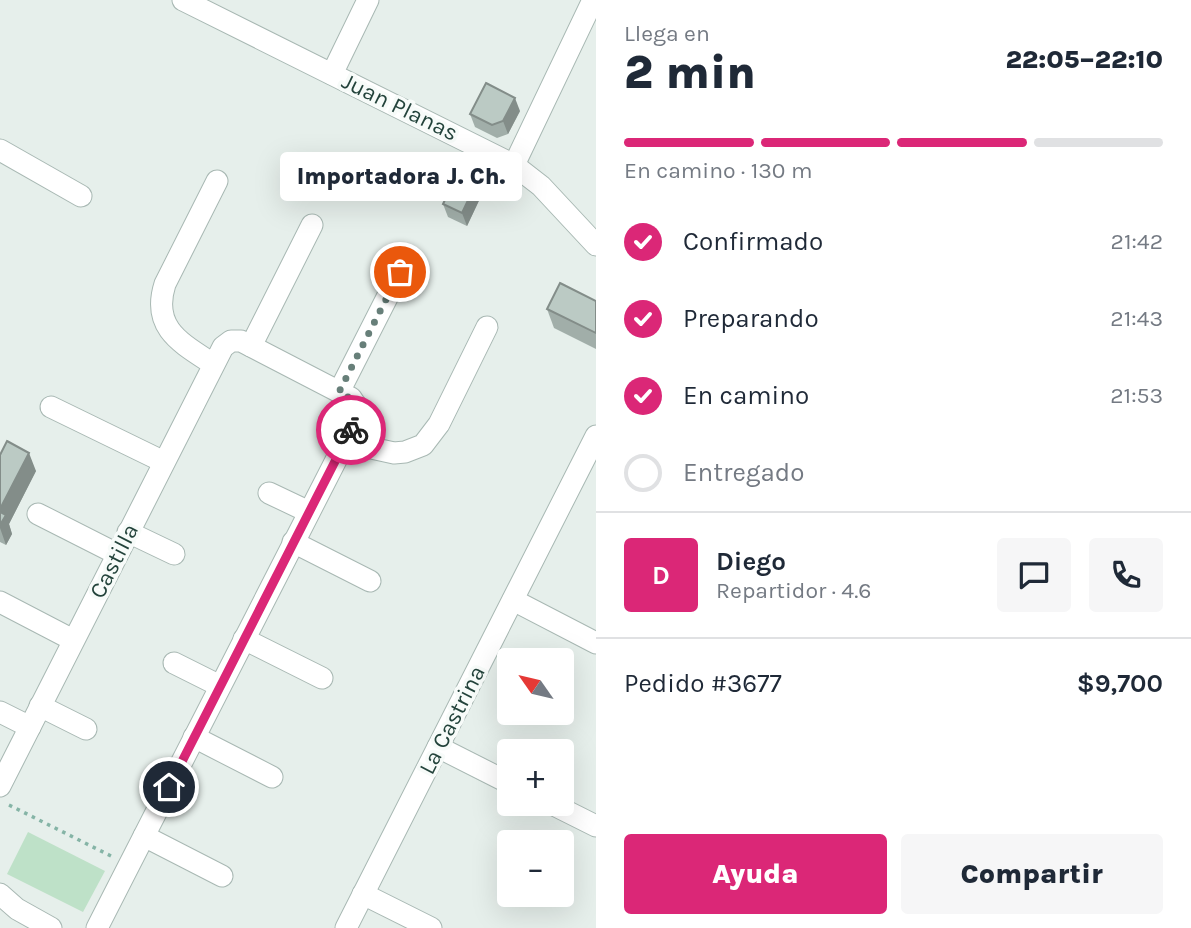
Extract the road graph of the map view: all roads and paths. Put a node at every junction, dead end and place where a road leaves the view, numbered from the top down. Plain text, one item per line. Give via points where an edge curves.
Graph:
1 (183, 0) edge
2 (368, 0) edge
3 (593, 0) edge
4 (332, 74) junction
5 (0, 150) edge
6 (514, 165) junction
7 (217, 181) dead end
8 (81, 196) dead end
9 (312, 225) dead end
10 (596, 245) edge
11 (400, 272) dead end
12 (487, 327) dead end
13 (241, 343) junction
14 (213, 364) junction
15 (339, 392) junction
16 (51, 407) dead end
17 (344, 442) junction
18 (593, 449) edge
19 (164, 462) junction
20 (269, 493) dead end
21 (309, 512) junction
22 (37, 514) dead end
23 (128, 532) junction
24 (293, 542) junction
25 (117, 554) junction
26 (174, 554) dead end
27 (370, 581) dead end
28 (513, 600) junction
29 (0, 602) edge
30 (244, 639) junction
31 (73, 640) junction
32 (596, 643) edge
33 (174, 663) dead end
34 (323, 678) dead end
35 (220, 686) junction
36 (40, 706) junction
37 (0, 712) edge
38 (30, 727) junction
39 (86, 729) dead end
40 (194, 737) junction
41 (438, 747) junction
42 (272, 777) dead end
43 (497, 777) edge
44 (0, 786) edge
45 (0, 801) edge
46 (574, 815) edge
47 (596, 826) edge
48 (144, 836) junction
49 (129, 865) junction
50 (222, 876) dead end
51 (0, 894) edge
52 (363, 894) junction
53 (44, 926) edge
54 (97, 928) edge
55 (346, 928) edge
56 (431, 928) edge

1 - 4 street, Juan Planas
2 - 4 street
3 - 6 street
4 - 6 street, Juan Planas
5 - 8 street
6 - 10 street, Juan Planas via 541,186
7 - 14 street via 165,284 162,301 163,319 173,336
9 - 13 street, Castilla
11 - 15 street
12 - 17 street via 439,424 423,444 394,453
13 - 14 street, Castilla via 223,346
13 - 15 street
14 - 19 street, Castilla
15 - 17 street via 357,407 357,419
16 - 19 street
17 - 21 street
18 - 28 street, La Castrina
19 - 23 street, Castilla
20 - 21 street
21 - 24 street
22 - 25 street
23 - 25 street, Castilla
23 - 26 street
24 - 27 street
24 - 30 street
25 - 31 street, Castilla
28 - 32 street
28 - 41 street, La Castrina
29 - 31 street
30 - 34 street
30 - 35 street
31 - 36 street, Castilla
33 - 35 street
35 - 40 street
36 - 38 street, Castilla
36 - 39 street
37 - 38 street
38 - 44 street, Castilla
40 - 42 street
40 - 48 street
41 - 43 street
41 - 52 street, La Castrina
45 - 49 path
46 - 47 street
48 - 49 street
48 - 50 street
49 - 54 street
51 - 53 street
52 - 55 street, La Castrina
52 - 56 street

